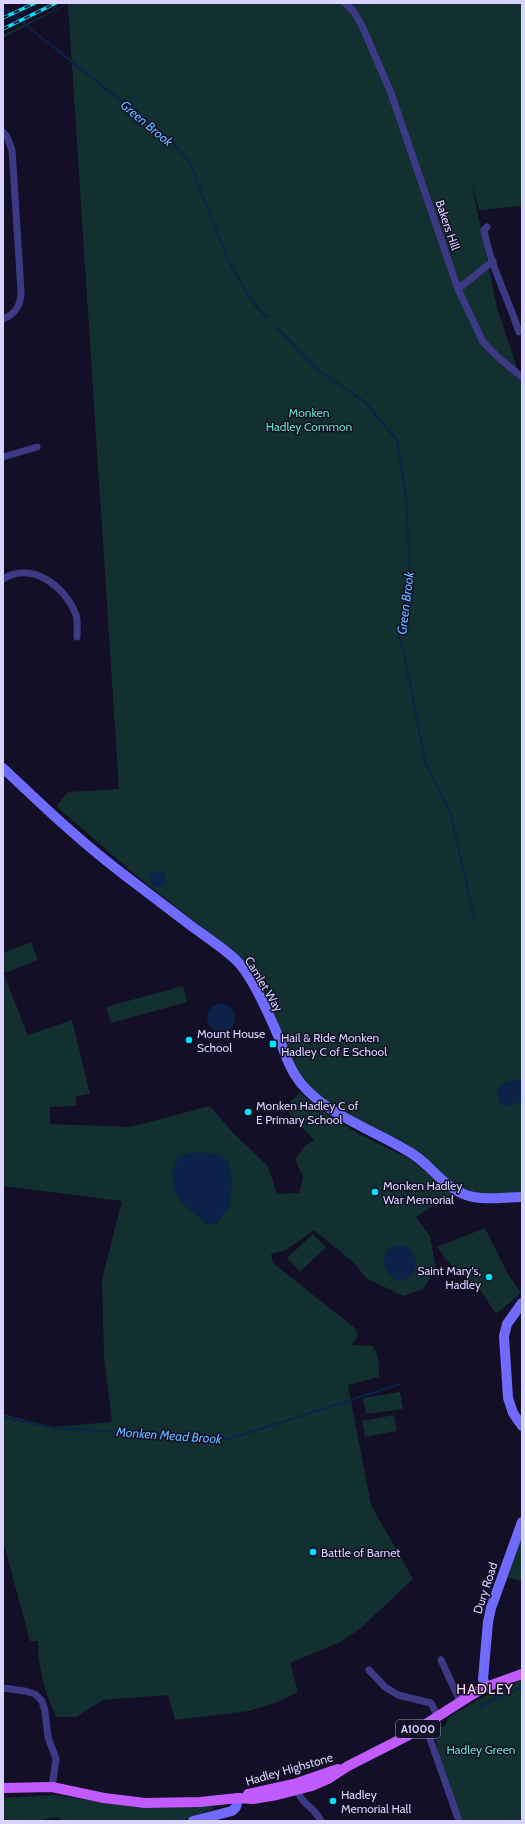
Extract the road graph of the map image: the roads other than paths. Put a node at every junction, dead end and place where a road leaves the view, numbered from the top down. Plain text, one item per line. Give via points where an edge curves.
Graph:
1 (345, 3) edge
2 (3, 132) edge
3 (487, 227) dead end
4 (493, 261) junction
5 (458, 289) junction
6 (3, 319) edge
7 (518, 332) dead end
8 (522, 377) edge
9 (37, 447) dead end
10 (3, 457) edge
11 (3, 579) edge
12 (77, 637) dead end
13 (3, 768) edge
14 (522, 1197) edge
15 (522, 1303) edge
16 (522, 1426) edge
17 (522, 1522) edge
18 (441, 1660) dead end
19 (368, 1670) dead end
20 (522, 1674) edge
21 (486, 1687) junction
22 (3, 1688) edge
23 (460, 1702) junction
24 (437, 1715) junction
25 (423, 1725) junction
26 (296, 1787) junction
27 (3, 1788) edge
28 (52, 1788) junction
29 (238, 1798) junction
30 (215, 1800) junction
31 (216, 1814) junction
32 (193, 1821) edge
33 (321, 1821) edge
34 (459, 1821) edge

1 - 5 street, Bakers Hill via 354,12 363,28 391,93
2 - 6 street via 12,150 21,298 16,311
3 - 4 street via 484,230
4 - 5 street
4 - 7 street
5 - 8 street, Bakers Hill via 484,342
9 - 10 street
11 - 12 street via 19,572 27,572 50,581 64,594 76,615
13 - 14 street, Camlet Way via 109,863 238,962 270,1019 295,1075 316,1097 365,1130 414,1155 460,1192 486,1198
15 - 16 street via 507,1324 504,1342 508,1398 513,1413
17 - 21 street, Dury Road via 490,1608 483,1679
18 - 23 street
19 - 24 street via 385,1687 398,1695 432,1703
20 - 21 main road, A1000
21 - 23 main road, Hadley Highstone / A1000
22 - 28 street via 35,1694 42,1701 48,1737 56,1759
23 - 24 main road, Hadley Highstone / A1000
24 - 25 main road, Hadley Highstone / A1000
25 - 26 main road, Hadley Highstone / A1000 via 328,1779
25 - 34 street
26 - 29 main road, Hadley Highstone / A1000 via 253,1800
26 - 33 street via 301,1800 314,1809
27 - 28 main road, A1000
28 - 30 main road, A1000 via 145,1803
29 - 30 main road, Hadley Highstone / A1000
29 - 31 street, Hadley Highstone via 232,1811
30 - 31 street
31 - 32 street, Hadley Highstone

